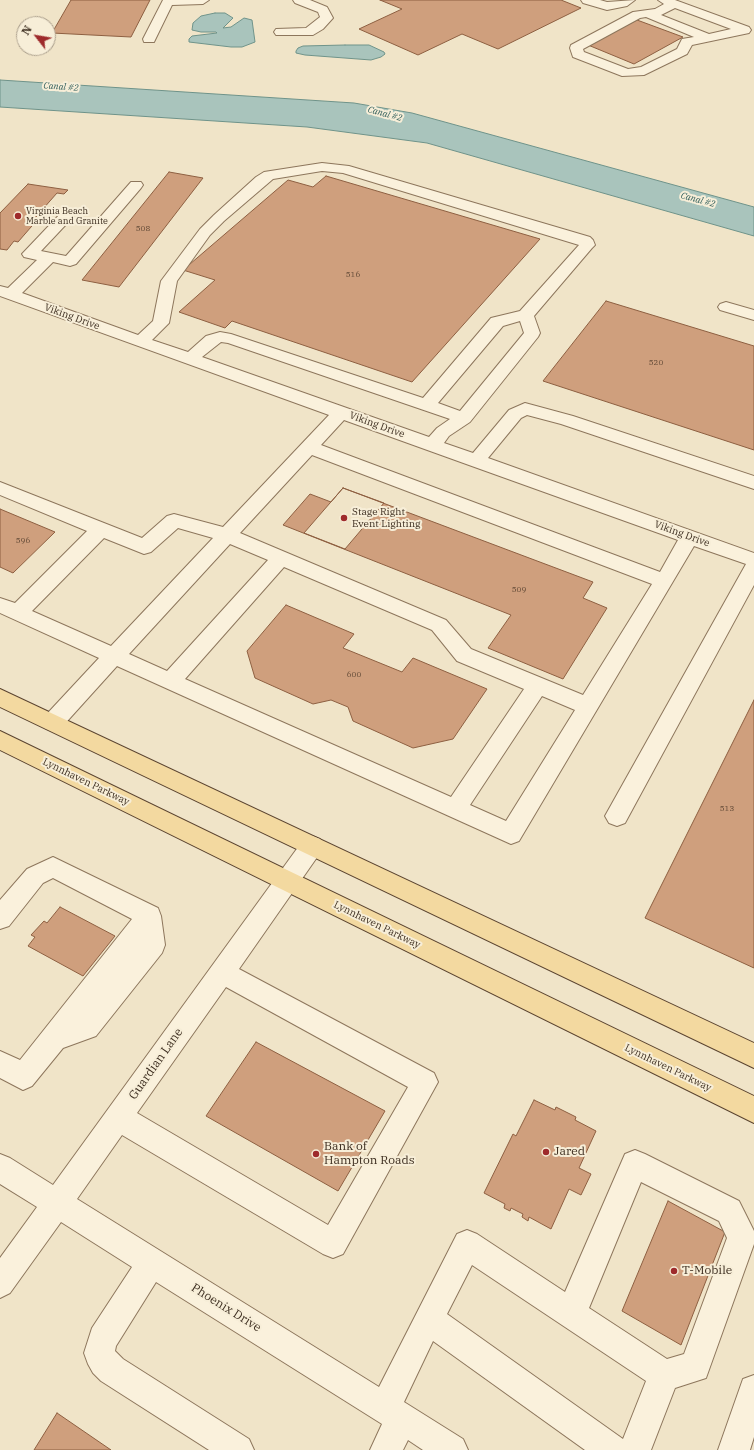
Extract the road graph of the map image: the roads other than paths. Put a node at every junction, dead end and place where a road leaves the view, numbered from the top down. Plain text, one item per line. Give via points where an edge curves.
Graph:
1 (203, 0) edge
2 (299, 0) edge
3 (587, 0) edge
4 (629, 0) edge
5 (669, 2) edge
6 (648, 14) junction
7 (280, 32) dead end
8 (750, 32) edge
9 (709, 38) junction
10 (149, 39) dead end
11 (136, 185) dead end
12 (66, 216) dead end
13 (49, 257) junction
14 (5, 293) edge
15 (726, 307) dead end
16 (526, 315) junction
17 (754, 315) edge
18 (141, 341) junction
19 (190, 359) junction
20 (427, 405) junction
21 (341, 412) junction
22 (464, 418) junction
23 (432, 445) junction
24 (309, 447) junction
25 (476, 461) junction
26 (754, 483) edge
27 (0, 488) edge
28 (102, 529) junction
29 (227, 535) junction
30 (690, 537) junction
31 (281, 558) junction
32 (754, 560) edge
33 (754, 567) edge
34 (664, 581) junction
35 (9, 609) edge
36 (114, 656) junction
37 (170, 682) junction
38 (538, 685) junction
39 (0, 697) edge
40 (588, 706) junction
41 (53, 722) junction
42 (0, 740) edge
43 (455, 809) junction
44 (617, 816) dead end
45 (312, 846) junction
46 (287, 880) junction
47 (0, 918) edge
48 (221, 972) junction
49 (754, 1056) edge
50 (0, 1063) edge
51 (754, 1110) edge
52 (118, 1117) junction
53 (0, 1168) edge
54 (57, 1203) junction
55 (152, 1262) junction
56 (0, 1283) edge
57 (571, 1314) junction
58 (428, 1320) junction
59 (664, 1375) junction
60 (754, 1390) edge
61 (394, 1414) junction
62 (238, 1450) edge
63 (386, 1450) edge
64 (452, 1450) edge
65 (612, 1450) edge
66 (635, 1450) edge
67 (734, 1450) edge

1 - 10 street via 168,2
2 - 7 street via 323,10 327,18 309,32
3 - 4 street via 607,6
5 - 6 street via 658,12
5 - 8 street
6 - 9 street
6 - 9 street via 637,15 576,48 578,54 627,73 644,71 682,51 688,42
8 - 9 street
11 - 13 street via 70,261
12 - 13 street via 30,254
13 - 14 street
14 - 18 street, Viking Drive
15 - 17 street
16 - 18 street via 587,245 585,240 344,169 322,166 269,175 219,218 205,232 169,281 161,323
16 - 20 street via 497,322
16 - 22 street via 532,333
18 - 19 street, Viking Drive
19 - 20 street via 208,343 220,337
19 - 21 street, Viking Drive
20 - 22 street
21 - 23 street, Viking Drive
21 - 24 street
22 - 23 street via 443,432
23 - 25 street, Viking Drive
24 - 29 street
24 - 34 street
25 - 26 street via 514,414 525,409 567,420
25 - 30 street, Viking Drive
27 - 28 street
28 - 29 street via 144,547 174,521
28 - 35 street
29 - 31 street
29 - 36 street
30 - 32 street, Viking Drive
30 - 34 street
31 - 37 street
31 - 38 street via 439,625 464,655
33 - 44 street
34 - 40 street
35 - 36 street
36 - 37 street
36 - 41 street
37 - 43 street
38 - 40 street
38 - 43 street
39 - 41 main road
40 - 43 street via 511,834
41 - 45 main road
42 - 46 main road, Lynnhaven Parkway
45 - 46 street, Guardian Lane
45 - 49 main road
46 - 48 street, Guardian Lane
46 - 51 main road, Lynnhaven Parkway
47 - 50 street via 35,876 53,867 149,916 23,1077
48 - 52 street, Guardian Lane
48 - 52 street via 425,1082 333,1244
52 - 54 street, Guardian Lane
53 - 54 street, Phoenix Drive
54 - 55 street, Phoenix Drive
54 - 56 street, Guardian Lane
55 - 61 street, Phoenix Drive
55 - 62 street via 103,1340 99,1353 112,1370
57 - 58 street via 467,1244
57 - 59 street
57 - 59 street via 635,1164 729,1211 742,1237 696,1367
58 - 61 street
58 - 65 street
59 - 66 street
60 - 67 street
61 - 63 street
61 - 64 street, Phoenix Drive

